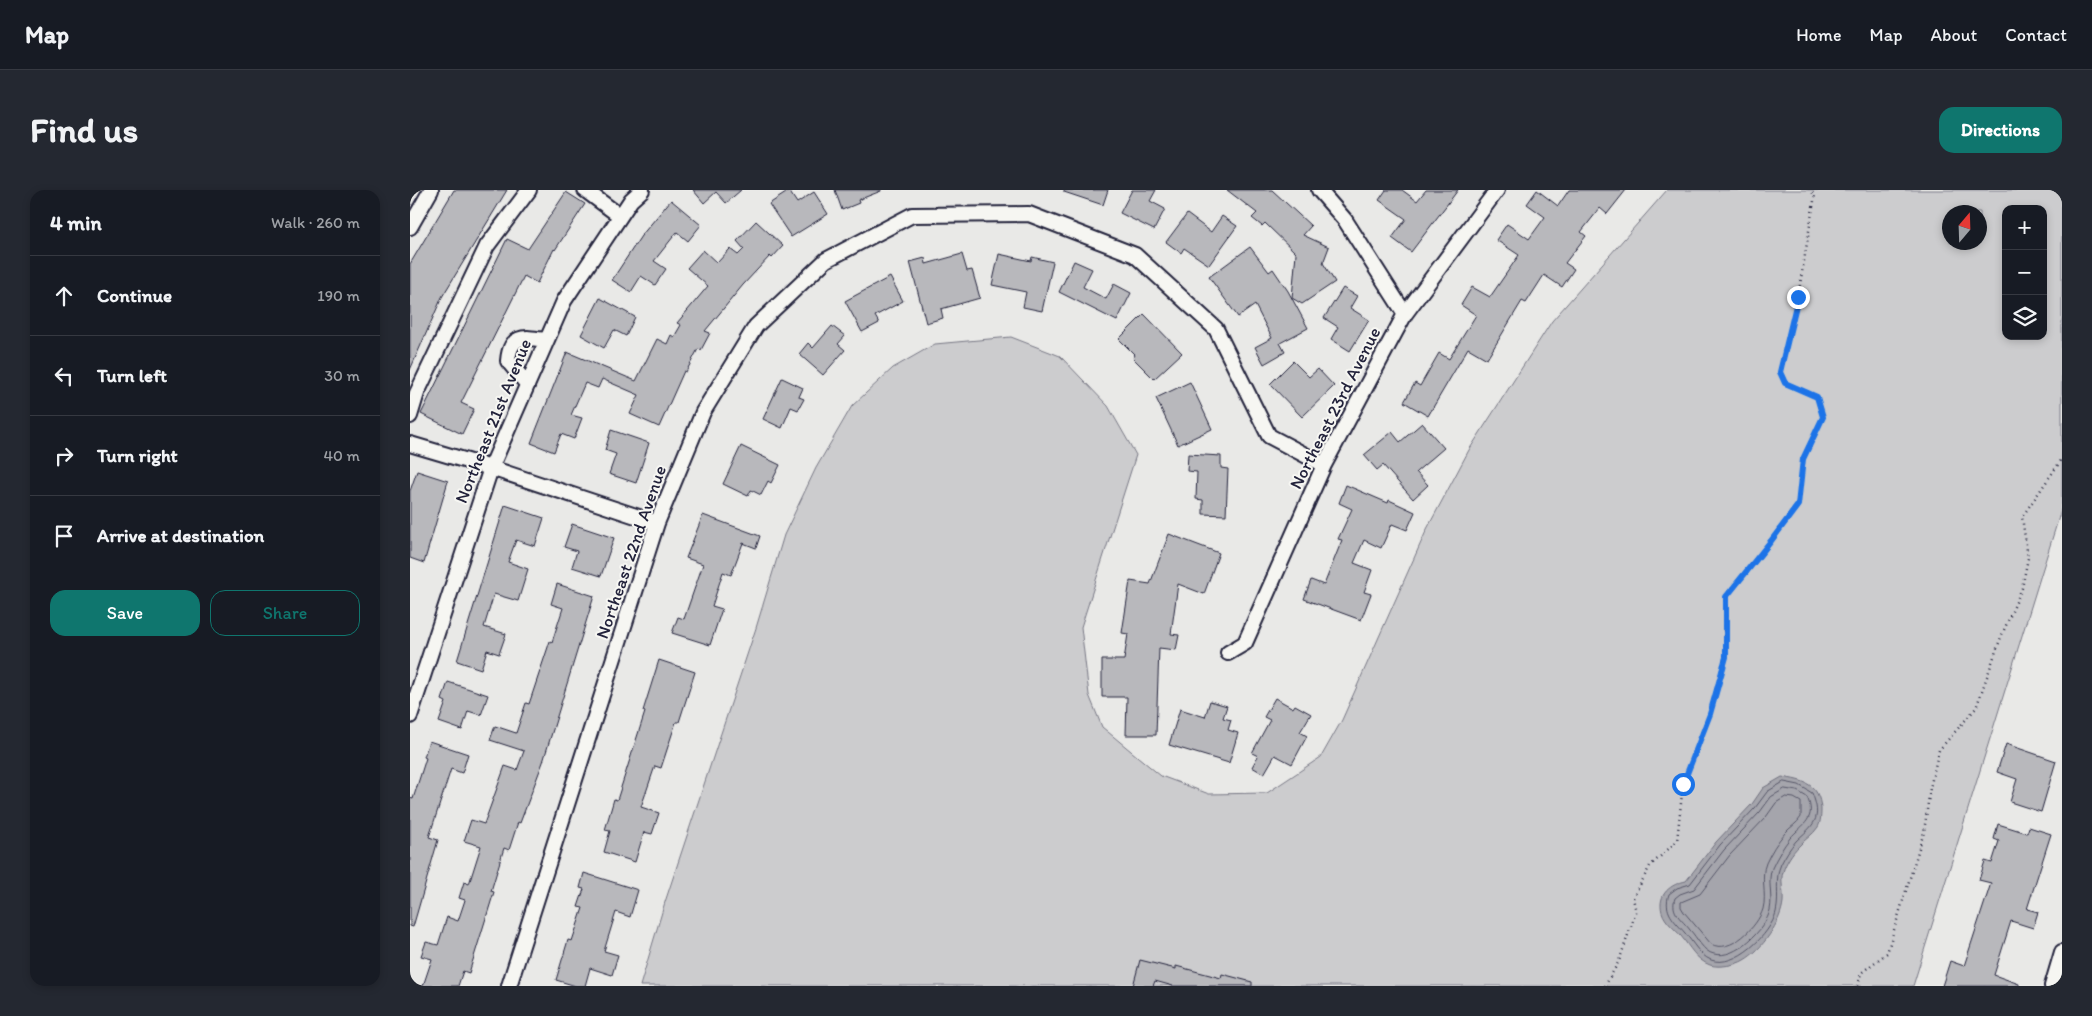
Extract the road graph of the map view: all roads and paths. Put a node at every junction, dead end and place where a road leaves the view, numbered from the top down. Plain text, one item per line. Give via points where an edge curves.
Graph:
1 (431, 190) edge
2 (529, 190) edge
3 (585, 190) edge
4 (642, 190) edge
5 (1319, 190) edge
6 (1497, 190) edge
7 (1810, 190) edge
8 (620, 216) junction
9 (410, 227) edge
10 (1405, 314) junction
11 (546, 340) junction
12 (527, 384) junction
13 (410, 416) edge
14 (410, 444) edge
15 (2062, 459) edge
16 (1324, 465) junction
17 (491, 468) junction
18 (657, 523) junction
19 (1228, 653) dead end
20 (410, 716) edge
21 (2062, 952) edge
22 (509, 986) edge
23 (1605, 986) edge
24 (1858, 986) edge
25 (2052, 986) edge

1 - 9 street
2 - 13 street via 487,246 417,393
3 - 8 street
4 - 8 street, Northeast 21st Avenue
5 - 10 street via 1345,220
6 - 10 street, Northeast 23rd Avenue
7 - 23 path via 1815,195 1798,297 1780,372 1785,383 1817,397 1823,417 1803,459 1798,505 1726,597 1726,657 1710,714 1683,784 1677,841 1650,866 1633,898 1636,912 1620,961
8 - 11 street, Northeast 21st Avenue via 564,300
10 - 16 street, Northeast 23rd Avenue
11 - 12 street, Northeast 21st Avenue
11 - 12 street via 522,338 513,342 509,350 508,361
12 - 17 street, Northeast 21st Avenue
14 - 17 street
15 - 24 path via 2022,517 2028,558 2022,588 1976,708 1939,750 1924,832 1887,954 1861,973
16 - 18 street, Northeast 22nd Avenue via 1269,436 1216,329 1135,255 1029,214 912,215 826,260 756,326 703,412
16 - 19 street, Northeast 23rd Avenue via 1245,643
17 - 18 street
17 - 20 street, Northeast 21st Avenue
18 - 22 street, Northeast 22nd Avenue
21 - 25 street

